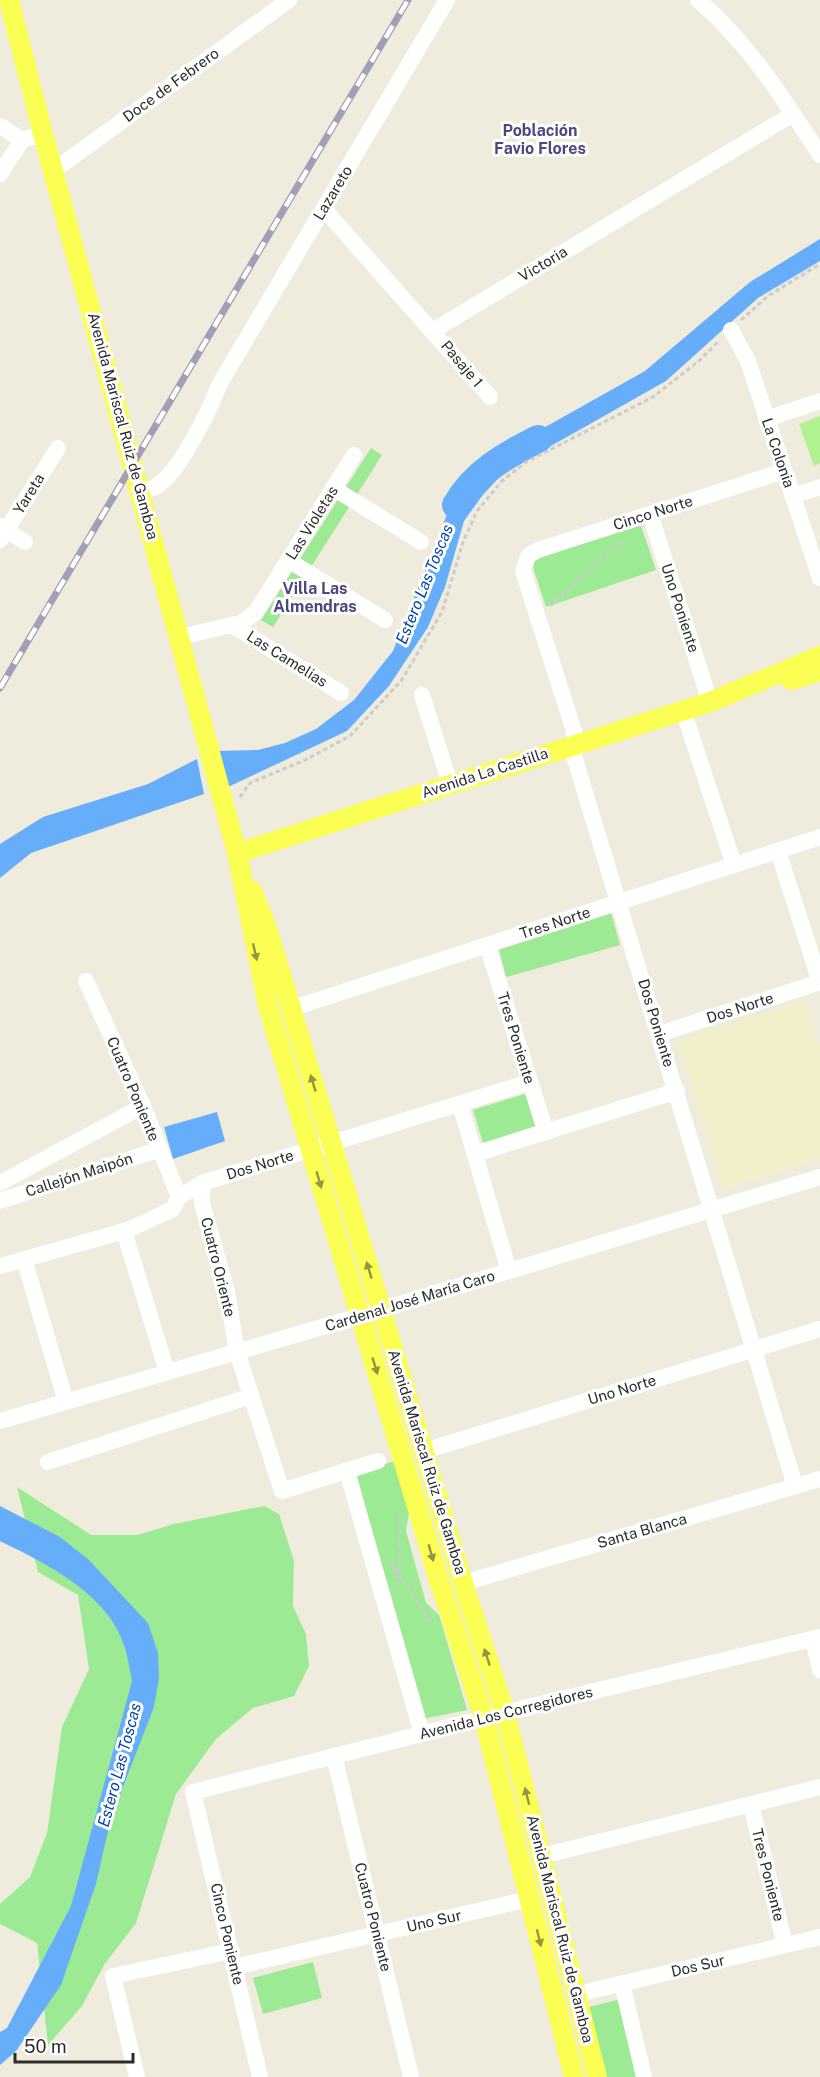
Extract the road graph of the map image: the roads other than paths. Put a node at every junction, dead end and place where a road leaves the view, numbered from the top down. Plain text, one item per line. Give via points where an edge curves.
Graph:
1 (9, 0) edge
2 (289, 0) edge
3 (447, 0) edge
4 (698, 0) edge
5 (793, 114) junction
6 (0, 126) edge
7 (43, 134) junction
8 (22, 140) junction
9 (820, 155) edge
10 (53, 171) junction
11 (0, 174) edge
12 (324, 209) junction
13 (434, 330) junction
14 (730, 330) road end
15 (490, 397) dead end
16 (820, 401) edge
17 (766, 419) junction
18 (58, 448) dead end
19 (354, 455) dead end
20 (784, 471) junction
21 (820, 487) edge
22 (333, 488) junction
23 (141, 491) junction
24 (792, 496) junction
25 (650, 514) junction
26 (2, 532) edge
27 (25, 542) dead end
28 (421, 542) dead end
29 (288, 560) junction
30 (525, 560) joint
31 (820, 579) edge
32 (385, 620) dead end
33 (232, 625) junction
34 (179, 637) junction
35 (820, 656) edge
36 (820, 671) edge
37 (341, 693) dead end
38 (733, 694) junction
39 (422, 695) dead end
40 (711, 702) junction
41 (683, 710) junction
42 (574, 745) junction
43 (450, 784) junction
44 (820, 837) edge
45 (778, 851) junction
46 (237, 853) junction
47 (734, 865) junction
48 (619, 902) junction
49 (487, 945) junction
50 (86, 981) dead end
51 (820, 982) edge
52 (290, 1008) junction
53 (659, 1034) junction
54 (530, 1082) junction
55 (677, 1091) junction
56 (460, 1104) junction
57 (143, 1107) junction
58 (546, 1132) junction
59 (331, 1144) junction
60 (158, 1150) junction
61 (310, 1150) junction
62 (475, 1154) junction
63 (820, 1177) edge
64 (0, 1183) edge
65 (202, 1183) junction
66 (179, 1197) junction
67 (0, 1201) edge
68 (713, 1209) junction
69 (124, 1231) junction
70 (24, 1259) junction
71 (0, 1266) edge
72 (509, 1271) junction
73 (381, 1310) junction
74 (360, 1316) junction
75 (820, 1329) edge
76 (754, 1350) junction
77 (237, 1352) junction
78 (167, 1372) junction
79 (251, 1396) junction
80 (66, 1402) junction
81 (0, 1421) edge
82 (424, 1451) junction
83 (378, 1461) dead end
84 (48, 1462) dead end
85 (347, 1471) junction
86 (820, 1479) edge
87 (795, 1486) junction
88 (463, 1583) junction
89 (816, 1638) edge
90 (820, 1670) edge
91 (505, 1713) junction
92 (484, 1719) junction
93 (423, 1734) junction
94 (334, 1756) junction
95 (820, 1787) edge
96 (193, 1792) joint
97 (751, 1804) junction
98 (542, 1856) junction
99 (529, 1899) junction
100 (377, 1934) junction
101 (820, 1937) edge
102 (785, 1945) junction
103 (232, 1959) junction
104 (622, 1984) junction
105 (577, 1994) junction
106 (137, 2077) edge
107 (260, 2077) edge
108 (411, 2077) edge
109 (574, 2077) edge
110 (597, 2077) edge
111 (644, 2077) edge

1 - 7 main road, Avenida Mariscal Ruiz de Gamboa
2 - 10 street, Doce de Febrero
3 - 12 street, Lazareto
4 - 5 street via 726,24
5 - 9 street
5 - 13 street, Victoria
6 - 8 street
7 - 8 street
7 - 10 main road, Avenida Mariscal Ruiz de Gamboa
8 - 11 street
10 - 23 main road, Avenida Mariscal Ruiz de Gamboa
12 - 13 street
12 - 23 street, Lazareto via 219,385
13 - 15 street, Pasaje 1
14 - 17 street, La Colonia via 748,361
16 - 17 street
17 - 20 street, La Colonia
18 - 26 street, Yareta
19 - 22 street, Las Violetas
20 - 24 street, La Colonia
20 - 25 street, Cinco Norte
21 - 24 street
22 - 28 street
22 - 29 street, Las Violetas
23 - 34 main road, Avenida Mariscal Ruiz de Gamboa
24 - 31 street, La Colonia
25 - 30 street, Cinco Norte via 538,550
25 - 40 street, Uno Poniente
26 - 27 street
29 - 32 street
29 - 33 street, Las Violetas via 256,612
30 - 42 street, Dos Poniente via 523,571 574,731
33 - 34 street, Las Violetas
33 - 37 street, Las Camelias
34 - 46 main road, Avenida Mariscal Ruiz de Gamboa
35 - 38 main road, Avenida La Castilla
36 - 38 main road, Avenida La Castilla
38 - 40 main road, Avenida La Castilla
39 - 43 street
40 - 41 main road, Avenida La Castilla
41 - 42 main road, Avenida La Castilla
41 - 47 street
42 - 43 main road, Avenida La Castilla
42 - 48 street, Dos Poniente via 574,756
43 - 46 main road, Avenida La Castilla
44 - 45 street, Tres Norte
45 - 47 street, Tres Norte
45 - 51 street
46 - 52 main road, Avenida Mariscal Ruiz de Gamboa via 267,928
46 -> 61 main road, Avenida Mariscal Ruiz de Gamboa via 268,1006
47 - 48 street, Tres Norte
48 - 49 street, Tres Norte
48 - 53 street, Dos Poniente
49 - 52 street, Tres Norte
49 - 54 street, Tres Poniente
50 - 57 street, Cuatro Poniente
51 - 53 street, Dos Norte
59 -> 52 main road, Avenida Mariscal Ruiz de Gamboa
53 - 55 street, Dos Poniente
54 - 56 street, Dos Norte
54 - 58 street, Tres Poniente
55 - 58 street
55 - 68 street, Dos Poniente
56 - 59 street, Dos Norte
56 - 62 street
57 - 60 street, Cuatro Poniente
57 - 64 street, Callejón Maipón
58 - 62 street
59 - 61 street, Dos Norte
73 -> 59 main road, Avenida Mariscal Ruiz de Gamboa
60 - 66 street, Cuatro Poniente
60 - 67 street, Callejón Maipón
61 - 65 street, Dos Norte
61 -> 74 main road, Avenida Mariscal Ruiz de Gamboa
62 - 72 street
63 - 68 street, Cardenal José María Caro
65 - 66 street, Dos Norte
65 - 77 street, Cuatro Oriente via 202,1203 227,1292
66 - 69 street, Dos Norte via 173,1209
68 - 72 street, Cardenal José María Caro
68 - 76 street, Dos Poniente
69 - 70 street, Dos Norte
69 - 78 street
70 - 71 street, Dos Norte
70 - 80 street
72 - 73 street, Cardenal José María Caro
73 - 74 street, Cardenal José María Caro
73 - 82 main road, Avenida Mariscal Ruiz de Gamboa
74 - 77 street, Cardenal José María Caro
74 -> 92 main road, Avenida Mariscal Ruiz de Gamboa
75 - 76 street, Uno Norte
76 - 82 street, Uno Norte
76 - 87 street, Dos Poniente
77 - 78 street, Cardenal José María Caro
77 - 79 street
78 - 80 street, Cardenal José María Caro
79 - 84 street
79 - 85 street via 282,1491
80 - 81 street, Cardenal José María Caro
82 - 88 main road, Avenida Mariscal Ruiz de Gamboa
83 - 85 street
85 - 93 street
86 - 87 street, Santa Blanca
87 - 88 street, Santa Blanca
91 -> 88 main road, Avenida Mariscal Ruiz de Gamboa
89 - 90 street
89 - 91 street, Avenida Los Corregidores
91 - 92 street, Avenida Los Corregidores
98 -> 91 main road, Avenida Mariscal Ruiz de Gamboa
92 - 93 street, Avenida Los Corregidores
92 - 99 main road, Avenida Mariscal Ruiz de Gamboa
93 - 94 street, Avenida Los Corregidores
94 - 96 street, Avenida Los Corregidores
94 - 100 street, Cuatro Poniente
95 - 97 street
96 - 103 street, Cinco Poniente
97 - 98 street
97 - 102 street, Tres Poniente
98 - 105 main road, Avenida Mariscal Ruiz de Gamboa
99 - 100 street, Uno Sur
99 -> 109 main road, Avenida Mariscal Ruiz de Gamboa
100 - 103 street, Uno Sur
100 - 108 street, Cuatro Poniente
101 - 102 street, Dos Sur
102 - 104 street, Dos Sur
103 - 106 street, Uno Sur via 113,1976
103 - 107 street, Cinco Poniente
104 - 105 street, Dos Sur
104 - 111 street
105 - 110 main road, Avenida Mariscal Ruiz de Gamboa

